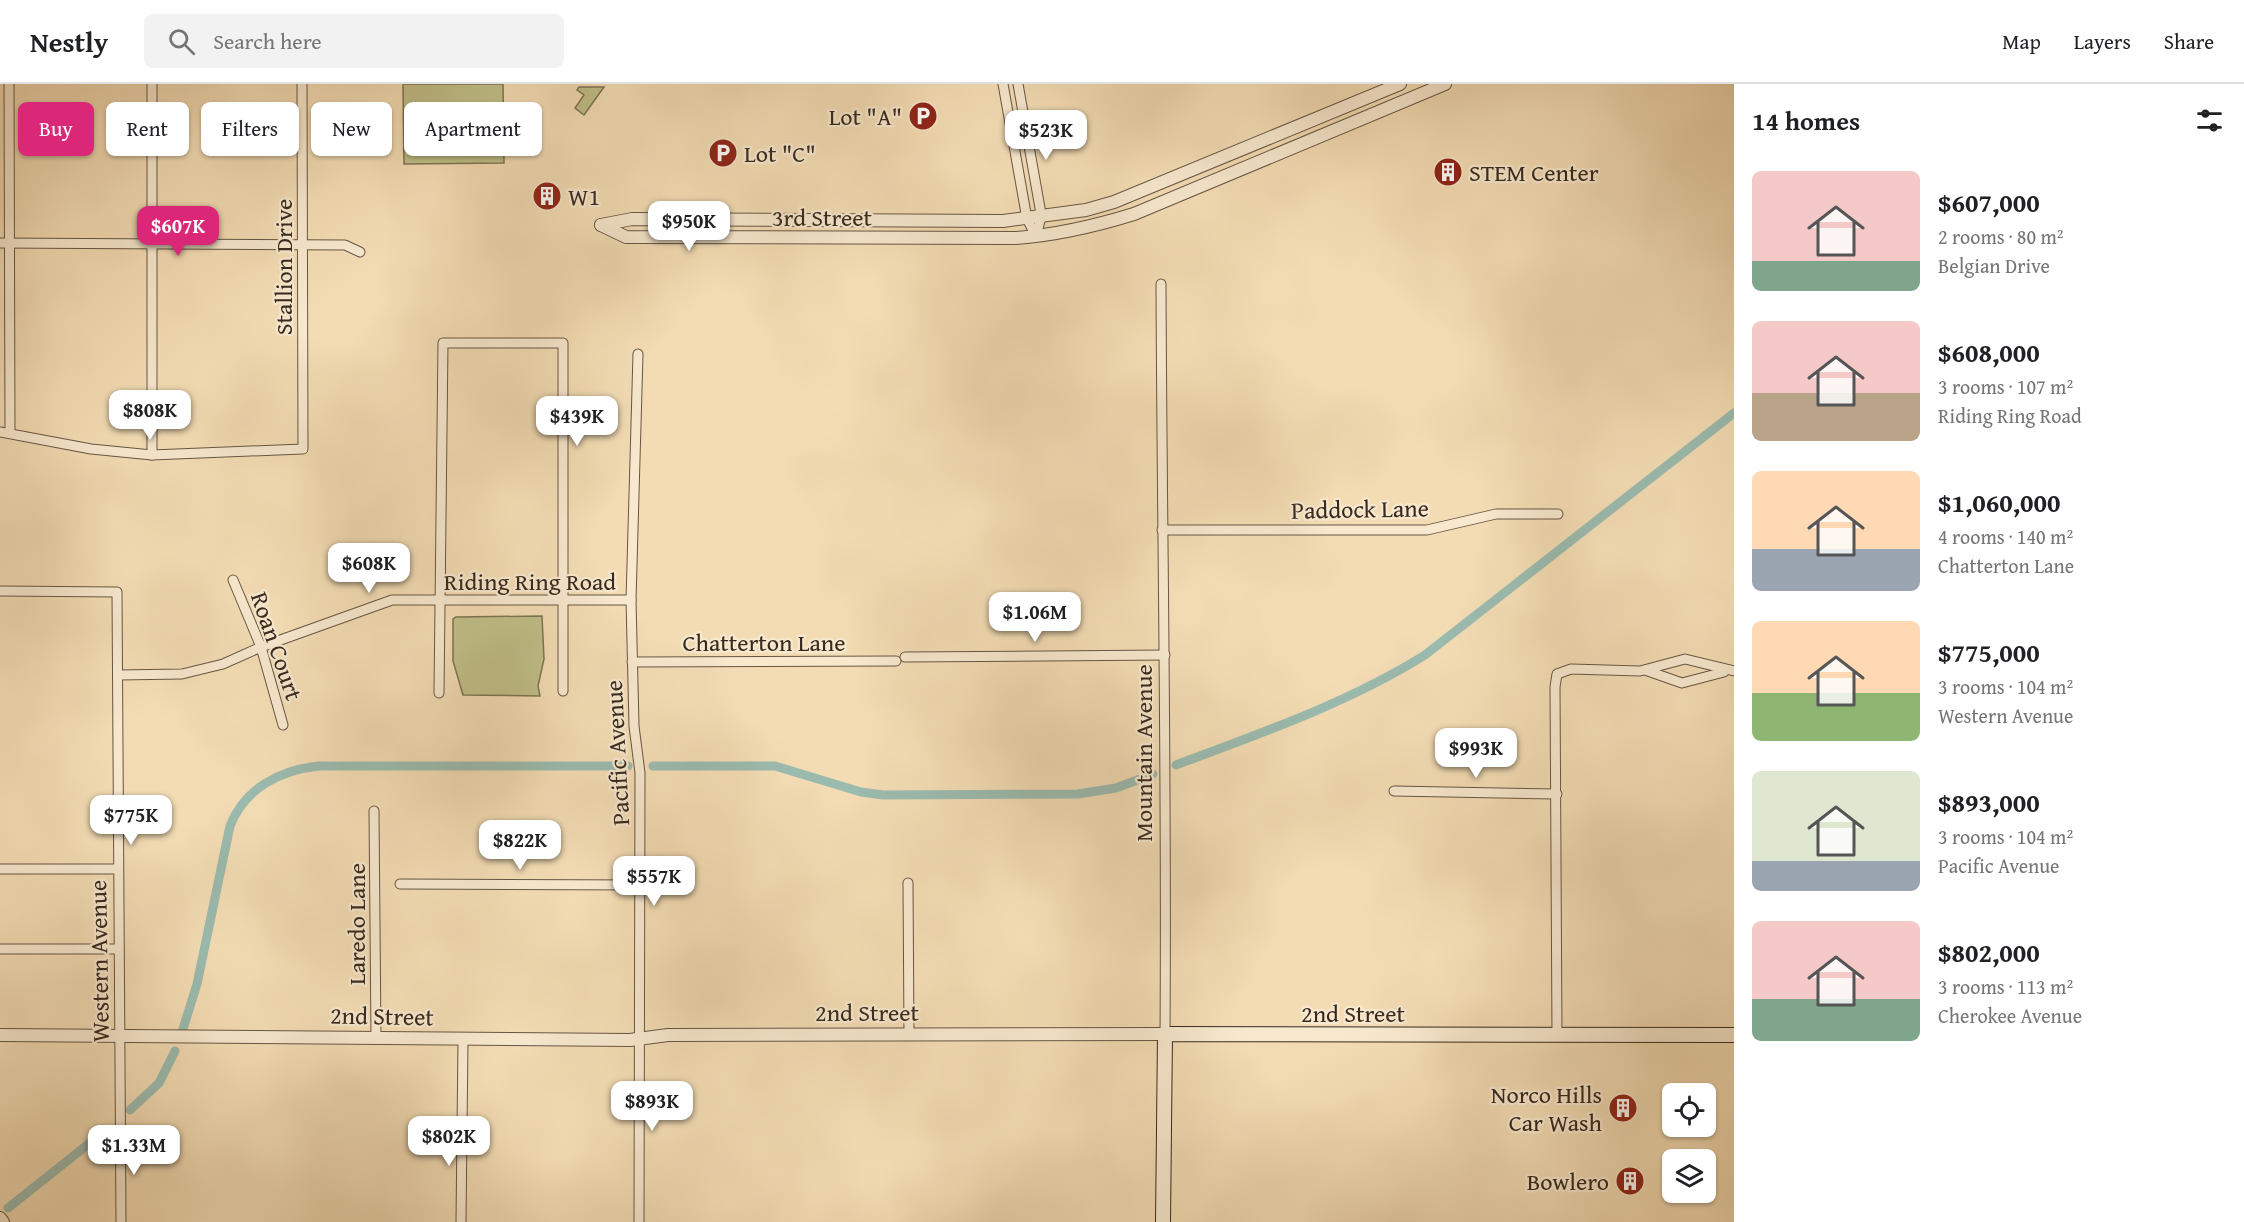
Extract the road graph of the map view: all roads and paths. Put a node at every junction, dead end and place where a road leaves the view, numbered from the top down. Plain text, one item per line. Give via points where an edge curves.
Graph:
1 (9, 84) edge
2 (152, 84) edge
3 (302, 84) edge
4 (1003, 84) edge
5 (1018, 84) edge
6 (1400, 84) edge
7 (1445, 84) edge
8 (1255, 144) junction
9 (1260, 161) junction
10 (1041, 217) junction
11 (1027, 219) junction
12 (1036, 236) junction
13 (5, 243) edge
14 (152, 243) junction
15 (303, 244) junction
16 (360, 252) dead end
17 (1161, 284) dead end
18 (638, 354) dead end
19 (5, 432) edge
20 (152, 455) junction
21 (1558, 514) dead end
22 (1162, 530) junction
23 (233, 580) dead end
24 (0, 591) edge
25 (631, 600) junction
26 (441, 602) junction
27 (564, 602) junction
28 (261, 647) junction
29 (1165, 655) junction
30 (632, 662) junction
31 (1644, 670) junction
32 (1733, 671) edge
33 (118, 675) junction
34 (563, 691) dead end
35 (439, 693) dead end
36 (283, 725) dead end
37 (1394, 791) dead end
38 (1557, 794) junction
39 (374, 811) dead end
40 (0, 869) edge
41 (118, 869) junction
42 (908, 883) dead end
43 (399, 884) dead end
44 (640, 885) junction
45 (0, 949) edge
46 (118, 949) junction
47 (909, 1034) junction
48 (1165, 1034) junction
49 (0, 1035) edge
50 (1557, 1035) junction
51 (1734, 1035) edge
52 (119, 1037) junction
53 (376, 1038) junction
54 (640, 1039) junction
55 (463, 1040) junction
56 (0, 1218) edge
57 (3, 1222) edge
58 (121, 1222) edge
59 (461, 1222) edge
60 (639, 1222) edge
61 (1163, 1222) edge

1 - 13 street
2 - 14 street
3 - 15 street, Stallion Drive
4 - 11 street
5 - 10 street
6 - 8 street, 3rd Street
7 - 9 street, 3rd Street
8 - 9 street
8 - 10 street, 3rd Street via 1114,202
9 - 12 street, 3rd Street via 1134,214 1093,227
10 - 11 street, 3rd Street
10 - 12 street
11 - 12 street
11 - 12 street, 3rd Street via 632,219 601,225 626,237
13 - 14 street
13 - 19 street
14 - 15 street
14 - 20 street
15 - 16 street via 345,245
15 - 20 street, Stallion Drive via 303,449
17 - 22 street, Mountain Avenue
18 - 25 street, Pacific Avenue
19 - 20 street via 91,449
21 - 22 street, Paddock Lane via 1496,514 1427,530
22 - 29 street, Mountain Avenue
23 - 28 street, Roan Court
24 - 33 street, Western Avenue via 117,592
25 - 27 street, Riding Ring Road
25 - 30 street, Pacific Avenue
26 - 27 street, Riding Ring Road
26 - 27 street via 443,343 563,343
26 - 28 street, Riding Ring Road via 392,600
26 - 35 street
27 - 34 street
28 - 33 street, Riding Ring Road via 223,664 182,674
28 - 36 street, Roan Court
29 - 30 street, Chatterton Lane
29 - 48 street, Mountain Avenue
30 - 44 street, Pacific Avenue via 640,773
31 - 32 street via 1682,682
31 - 32 street via 1684,658
31 - 38 street via 1571,669 1557,674
33 - 41 street, Western Avenue
37 - 38 street
38 - 50 street
39 - 53 street, Laredo Lane
40 - 41 street
41 - 46 street, Western Avenue
42 - 47 street
43 - 44 street
44 - 54 street, Pacific Avenue
45 - 46 street
46 - 52 street, Western Avenue
47 - 48 street, 2nd Street
47 - 54 street, 2nd Street via 668,1035
48 - 50 main road, 2nd Street
48 - 61 main road, Mountain Avenue
49 - 52 street, 2nd Street
50 - 51 main road, 2nd Street
52 - 53 street, 2nd Street
52 - 58 street, Western Avenue
53 - 55 street, 2nd Street
54 - 55 street, 2nd Street
54 - 60 street, Pacific Avenue
55 - 59 street
56 - 57 street

